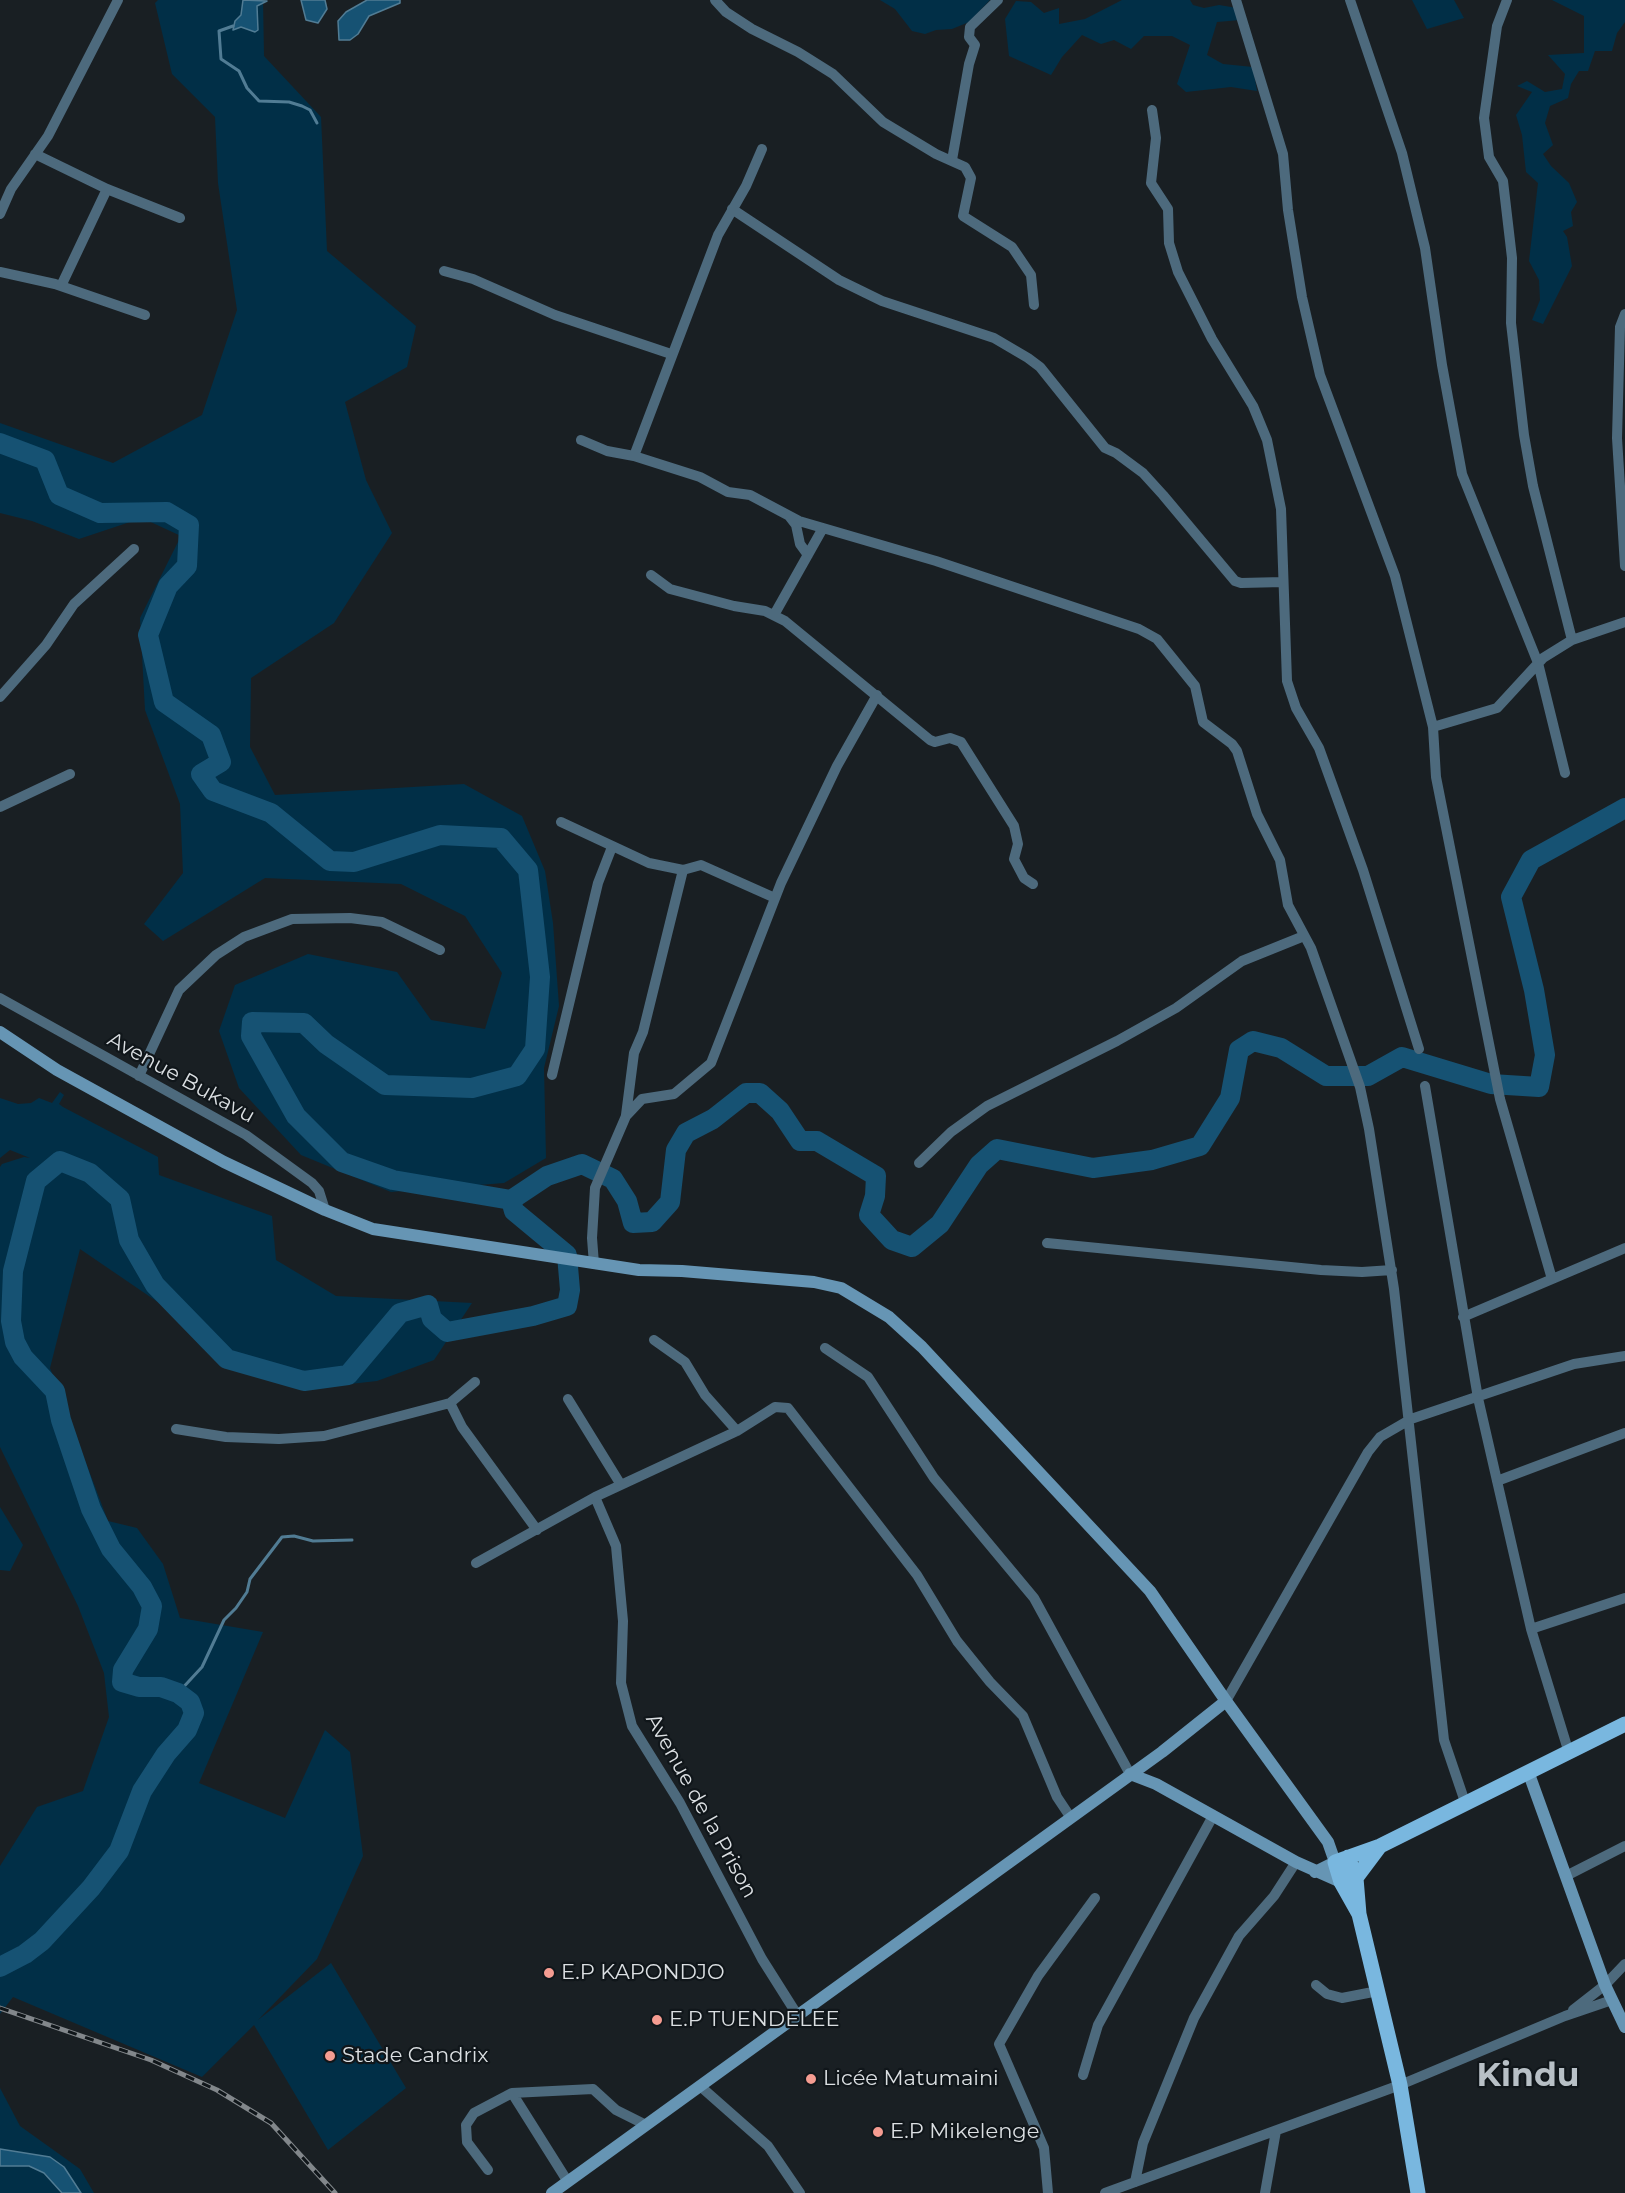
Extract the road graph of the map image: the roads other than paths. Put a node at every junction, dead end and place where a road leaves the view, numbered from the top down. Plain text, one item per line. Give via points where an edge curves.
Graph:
1 (118, 0) edge
2 (715, 0) edge
3 (998, 0) edge
4 (1236, 0) edge
5 (1350, 0) edge
6 (1507, 0) edge
7 (1152, 110) dead end
8 (762, 149) dead end
9 (35, 154) junction
10 (952, 160) junction
11 (106, 189) junction
12 (732, 209) junction
13 (0, 214) edge
14 (180, 218) dead end
15 (444, 271) dead end
16 (0, 272) edge
17 (61, 286) junction
18 (1034, 305) dead end
19 (1625, 314) edge
20 (145, 315) dead end
21 (671, 354) junction
22 (581, 440) dead end
23 (633, 456) junction
24 (788, 515) junction
25 (823, 528) junction
26 (134, 549) dead end
27 (808, 555) junction
28 (1625, 566) edge
29 (651, 575) dead end
30 (1283, 582) junction
31 (774, 615) junction
32 (1625, 622) edge
33 (1572, 640) junction
34 (1538, 663) junction
35 (877, 695) junction
36 (0, 697) edge
37 (1433, 727) junction
38 (1565, 773) dead end
39 (70, 774) dead end
40 (0, 807) edge
41 (561, 822) dead end
42 (612, 847) junction
43 (683, 870) junction
44 (1033, 884) dead end
45 (775, 898) junction
46 (1304, 936) junction
47 (440, 950) dead end
48 (0, 998) edge
49 (0, 1032) edge
50 (1419, 1050) dead end
51 (552, 1075) dead end
52 (139, 1076) junction
53 (1425, 1086) dead end
54 (626, 1116) junction
55 (919, 1163) dead end
56 (325, 1210) junction
57 (1047, 1243) dead end
58 (1625, 1248) edge
59 (590, 1263) junction
60 (1392, 1270) junction
61 (1552, 1279) junction
62 (1463, 1317) junction
63 (654, 1340) dead end
64 (825, 1348) dead end
65 (1625, 1356) edge
66 (475, 1382) dead end
67 (1478, 1398) junction
68 (568, 1399) dead end
69 (450, 1403) junction
70 (1411, 1419) junction
71 (176, 1429) dead end
72 (737, 1431) junction
73 (1625, 1433) edge
74 (1497, 1481) junction
75 (621, 1485) junction
76 (595, 1497) junction
77 (537, 1530) junction
78 (476, 1563) dead end
79 (1625, 1598) edge
80 (1531, 1629) junction
81 (1226, 1701) junction
82 (1625, 1724) edge
83 (1569, 1753) junction
84 (1130, 1774) junction
85 (1529, 1774) junction
86 (1465, 1803) junction
87 (1213, 1816) junction
88 (1071, 1818) junction
89 (1380, 1846) junction
90 (1625, 1846) edge
91 (1341, 1860) junction
92 (1296, 1863) junction
93 (1315, 1872) junction
94 (1566, 1876) junction
95 (1348, 1880) junction
96 (1095, 1898) dead end
97 (1625, 1964) edge
98 (1316, 1985) dead end
99 (1605, 1985) junction
100 (1378, 1991) junction
101 (1612, 2000) junction
102 (798, 2016) junction
103 (1565, 2016) junction
104 (1625, 2027) edge
105 (1083, 2075) dead end
106 (1400, 2085) junction
107 (700, 2086) junction
108 (512, 2093) junction
109 (646, 2125) junction
110 (1276, 2131) junction
111 (488, 2170) dead end
112 (568, 2182) junction
113 (1135, 2182) junction
114 (552, 2193) edge
115 (800, 2193) edge
116 (1048, 2193) edge
117 (1105, 2193) edge
118 (1265, 2193) edge
119 (1418, 2193) edge

1 - 9 street
2 - 10 street via 752,29 833,74 883,122
3 - 10 street via 970,27 969,37 975,45
4 - 37 street via 1283,154 1302,297 1320,375 1395,576
5 - 34 street via 1402,153 1425,248 1462,474
6 - 33 street via 1497,26 1484,118 1489,157 1503,181 1512,258 1512,333 1524,435
7 - 30 street via 1156,138 1151,183 1168,209 1169,243 1178,272 1212,339 1253,406 1267,440 1281,509
8 - 12 street
9 - 11 street
9 - 13 street via 11,189
10 - 18 street via 965,167 971,178 963,216 1012,247 1031,275
11 - 14 street
11 - 17 street
12 - 21 street
12 - 30 street via 839,280 882,300 994,338 1028,358 1105,448 1143,473 1235,581
15 - 21 street via 473,279 555,315
16 - 17 street
17 - 20 street
19 - 28 street via 1620,327 1617,438
21 - 23 street
22 - 23 street
23 - 24 street via 699,477 732,493 750,495
24 - 25 street
24 - 27 street
25 - 27 street
25 - 46 street via 1100,615 1157,639 1195,686 1203,722 1237,751 1257,814 1280,860 1288,905
26 - 36 street via 74,604 46,645
27 - 31 street
29 - 31 street via 670,589
30 - 50 street via 1287,681 1296,708 1319,748 1367,881
31 - 35 street
32 - 33 street
33 - 34 street
34 - 37 street via 1497,708
34 - 38 street
35 - 44 street via 930,740 950,738 961,742 1014,826 1018,844 1014,859 1024,878
35 - 45 street via 837,766
37 - 61 street via 1436,777 1500,1098
39 - 40 street
41 - 42 street
42 - 43 street via 649,863
42 - 51 street via 598,884
43 - 45 street via 701,865
43 - 54 street via 642,1037 634,1053
45 - 54 street via 710,1066 674,1094 642,1099
46 - 55 street via 1242,961 1176,1008 987,1106 951,1132
46 - 60 street via 1360,1088
47 - 52 street via 382,922 350,918 292,919 244,937 216,955 179,990
48 - 52 street, Avenue Bukavu
49 - 56 street via 57,1070 224,1162
52 - 56 street, Avenue Bukavu via 246,1135 319,1191
53 - 62 street
54 - 59 street via 595,1188
56 - 59 street via 373,1228
57 - 60 street via 1321,1269
58 - 61 street
59 - 81 street via 814,1282 841,1288 889,1317 922,1347 1150,1591
60 - 70 street
61 - 62 street
62 - 67 street
63 - 72 street via 685,1362 705,1395
64 - 84 street via 868,1377 934,1478 1034,1598
65 - 67 street via 1574,1364
66 - 69 street
67 - 70 street
67 - 74 street
68 - 75 street
69 - 71 street via 324,1436 226,1437
69 - 77 street via 462,1427
70 - 81 street via 1380,1437 1368,1452
70 - 86 street via 1444,1740
72 - 75 street
72 - 88 street via 775,1407 793,1412 917,1575 957,1641 1023,1716 1057,1797
73 - 74 street
74 - 80 street
75 - 76 street
76 - 77 street
76 - 102 street, Avenue de la Prison via 616,1546 623,1621 621,1683 632,1726 680,1803 762,1959
77 - 78 street
79 - 80 street
80 - 83 street
81 - 84 street
81 - 91 street
82 - 83 main road
83 - 85 main road
84 - 87 street
84 - 88 street
85 - 86 main road
85 - 94 street
86 - 89 main road
87 - 92 street
87 - 105 street via 1098,2025
88 - 102 street
89 - 91 main road
89 - 95 main road
90 - 94 street
91 - 93 street
91 - 95 main road
92 - 93 street
92 - 113 street via 1239,1936 1194,2018 1143,2143
93 - 95 street
94 - 99 street
95 - 100 main road
96 - 116 street via 1038,1976 999,2044 1044,2148
97 - 99 street
98 - 100 street via 1327,1994 1342,1998
99 - 101 street
99 - 103 street
100 - 106 main road
101 - 103 street
101 - 104 street
102 - 107 street
103 - 106 street
106 - 110 street
106 - 119 main road
107 - 109 street
107 - 115 street via 768,2146
108 - 109 street via 593,2089 616,2110
108 - 111 street via 474,2113 466,2125 467,2142
108 - 112 street
109 - 112 street
110 - 113 street
110 - 118 street
112 - 114 street
113 - 117 street

